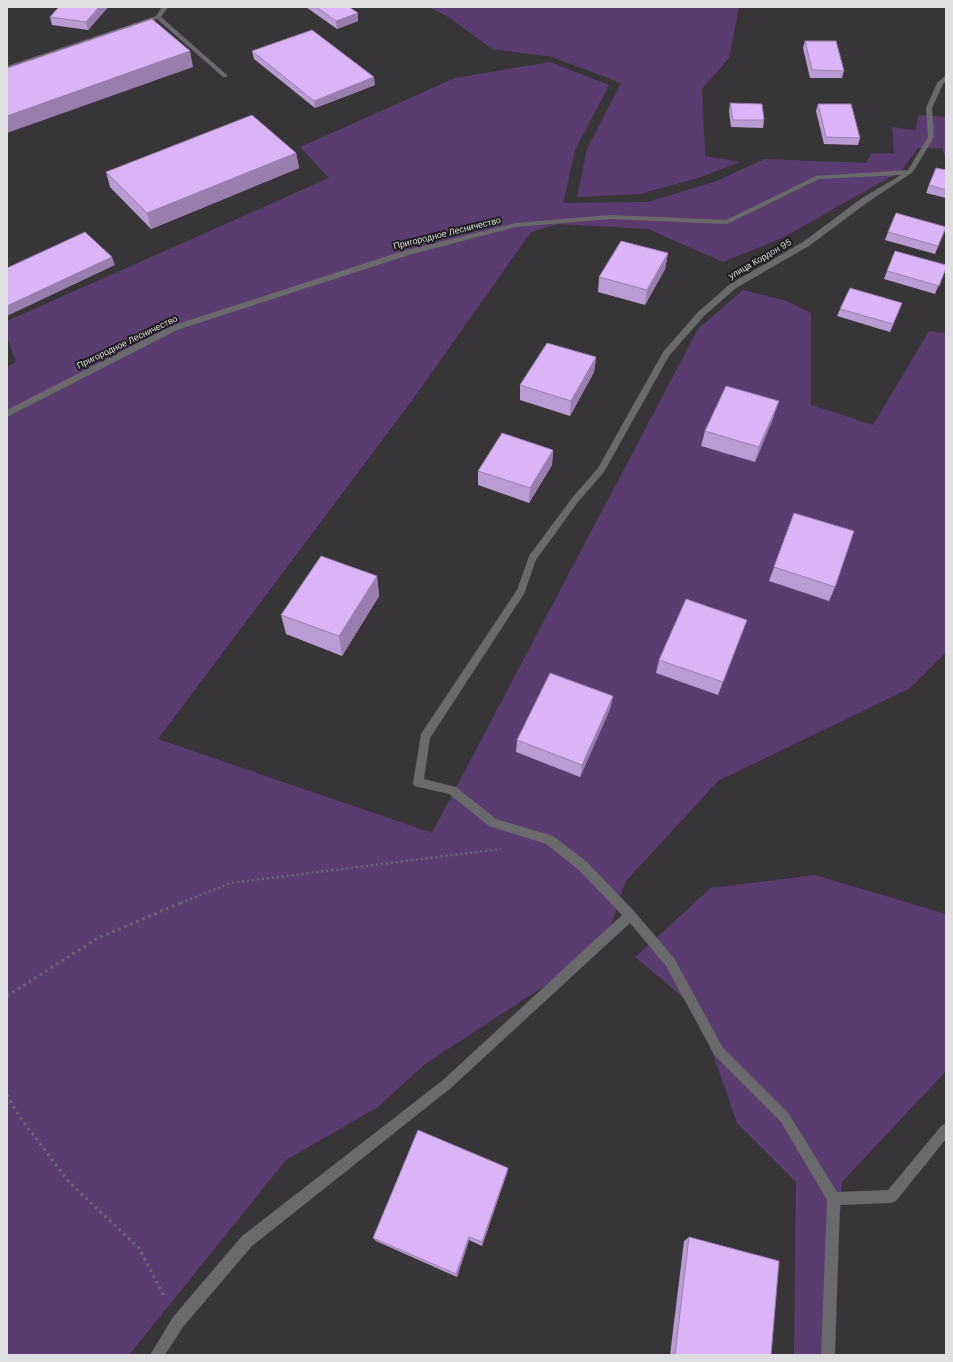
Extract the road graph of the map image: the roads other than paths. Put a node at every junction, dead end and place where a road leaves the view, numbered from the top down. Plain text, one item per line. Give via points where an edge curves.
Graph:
1 (166, 7) edge
2 (158, 17) junction
3 (7, 68) edge
4 (225, 76) dead end
5 (946, 77) edge
6 (912, 171) junction
7 (7, 414) edge
8 (630, 915) junction
9 (946, 1128) edge
10 (834, 1199) junction
11 (157, 1355) edge
12 (828, 1355) edge

1 - 2 street
2 - 3 street
2 - 4 street
5 - 6 street, улица Кордон 95 via 940,83 929,108 931,137
6 - 7 street, Пригородное Лесничество via 818,177 727,222 610,217 516,225 406,253 174,328
6 - 8 street, улица Кордон 95 via 865,200 806,244 733,286 701,314 666,354 601,470 575,500 532,559 521,591 424,737 418,783 452,790 493,822 549,840 583,866
8 - 10 street via 670,962 720,1052 785,1118
8 - 11 street via 447,1084 246,1241 178,1322
9 - 10 street via 891,1196
10 - 12 street

